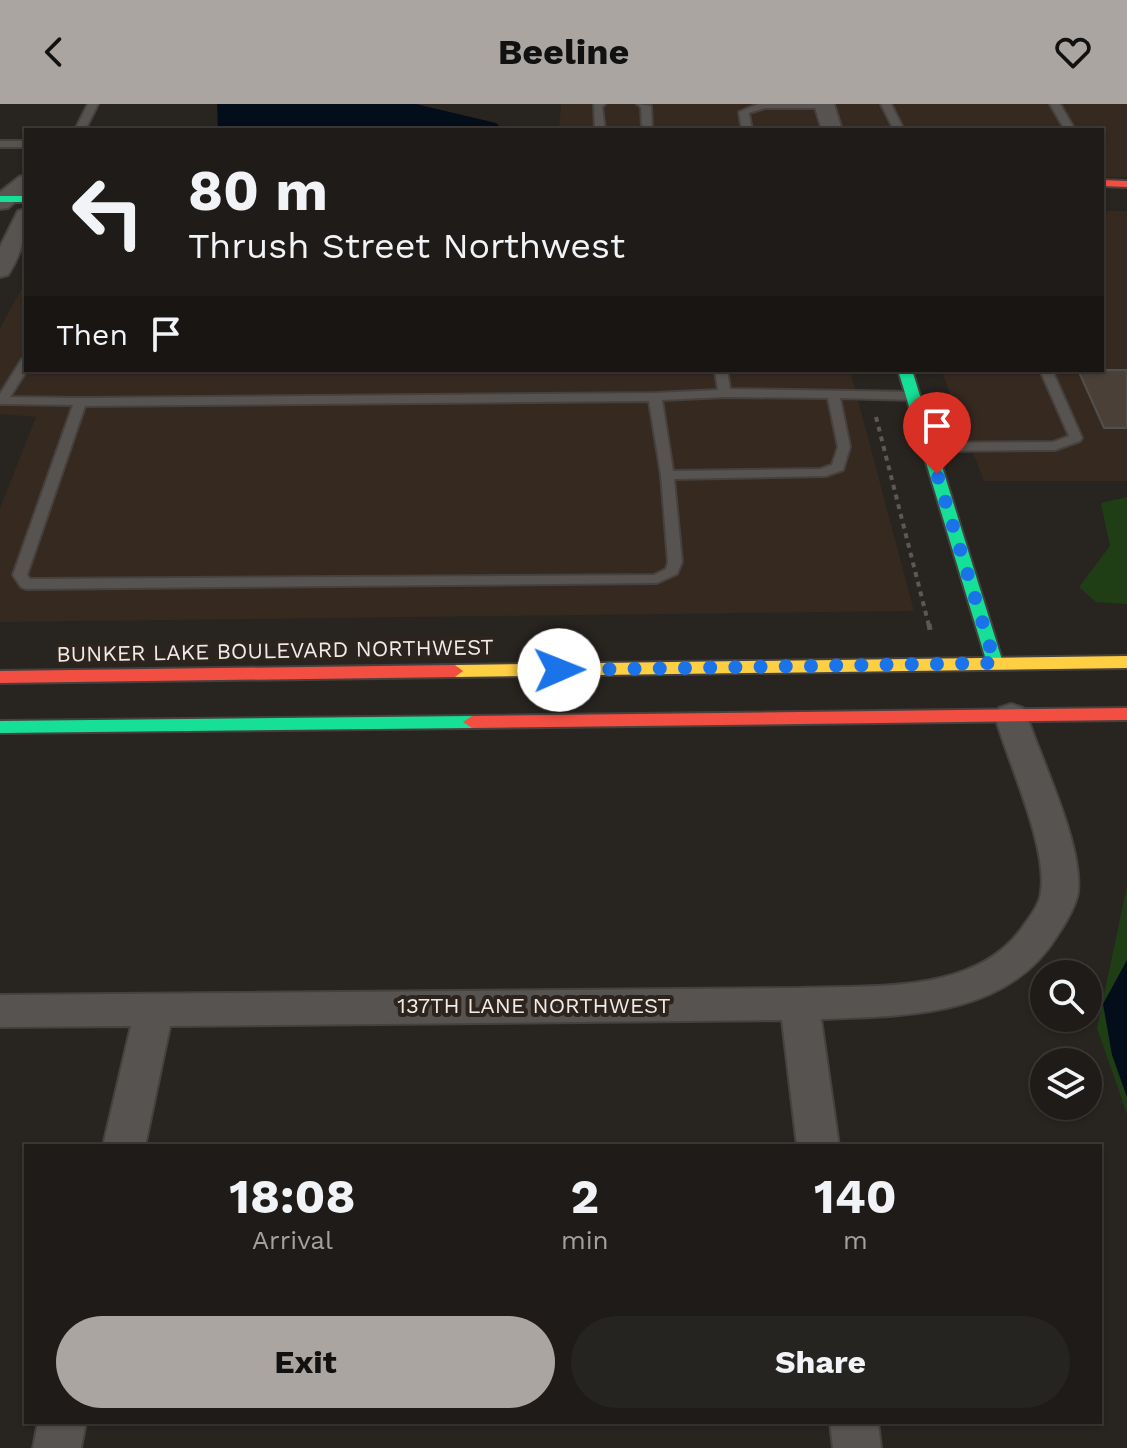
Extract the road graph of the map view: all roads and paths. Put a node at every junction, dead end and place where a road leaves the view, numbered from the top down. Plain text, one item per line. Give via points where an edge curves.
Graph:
1 (93, 104) edge
2 (600, 104) edge
3 (642, 104) edge
4 (886, 104) edge
5 (1055, 104) edge
6 (824, 105) edge
7 (81, 128) edge
8 (600, 128) edge
9 (647, 128) edge
10 (747, 128) edge
11 (831, 128) edge
12 (898, 128) edge
13 (1069, 128) edge
14 (0, 144) edge
15 (24, 144) edge
16 (24, 181) edge
17 (1104, 183) edge
18 (1127, 184) edge
19 (1, 195) edge
20 (24, 199) edge
21 (1104, 201) edge
22 (1127, 201) edge
23 (23, 226) edge
24 (0, 270) edge
25 (24, 365) edge
26 (721, 372) edge
27 (906, 372) edge
28 (1047, 372) edge
29 (725, 393) junction
30 (833, 394) junction
31 (869, 394) junction
32 (914, 396) junction
33 (655, 397) junction
34 (1, 400) edge
35 (80, 402) junction
36 (929, 447) junction
37 (667, 475) junction
38 (930, 630) dead end
39 (1127, 662) edge
40 (995, 663) junction
41 (0, 677) edge
42 (1127, 714) edge
43 (1011, 716) junction
44 (0, 727) edge
45 (799, 1004) junction
46 (154, 1009) junction
47 (0, 1011) edge
48 (124, 1144) edge
49 (818, 1144) edge
50 (62, 1424) edge
51 (854, 1424) edge
52 (57, 1448) edge
53 (857, 1448) edge

1 - 7 lane
2 - 8 lane
3 - 9 lane
4 - 12 lane
5 - 13 lane
6 - 10 lane via 764,105 744,112
6 - 11 street
14 - 15 lane
16 - 19 street
17 - 18 main road
19 - 20 main road
21 - 22 main road
23 - 24 street
25 - 34 lane
26 - 29 lane
27 - 32 main road
28 - 36 lane via 1076,438 1071,443
29 - 30 lane
29 - 33 lane
30 - 31 lane
30 - 37 lane via 844,447 838,467 821,473
31 - 32 lane
31 - 38 path
32 - 36 main road
33 - 35 lane
33 - 37 lane
34 - 35 lane
35 - 37 lane via 20,575 26,584 657,579 672,571 675,562
36 - 40 main road
39 - 40 main road, BUNKER LAKE BOULEVARD NORTHWEST
40 - 41 main road, BUNKER LAKE BOULEVARD NORTHWEST
42 - 43 main road
43 - 44 main road
43 - 45 street, 137TH LANE NORTHWEST via 1054,856 1060,893 1022,959 979,983 915,998
45 - 46 street, 137TH LANE NORTHWEST
45 - 49 street
46 - 47 street, 137TH LANE NORTHWEST
46 - 48 street
50 - 52 street
51 - 53 street

